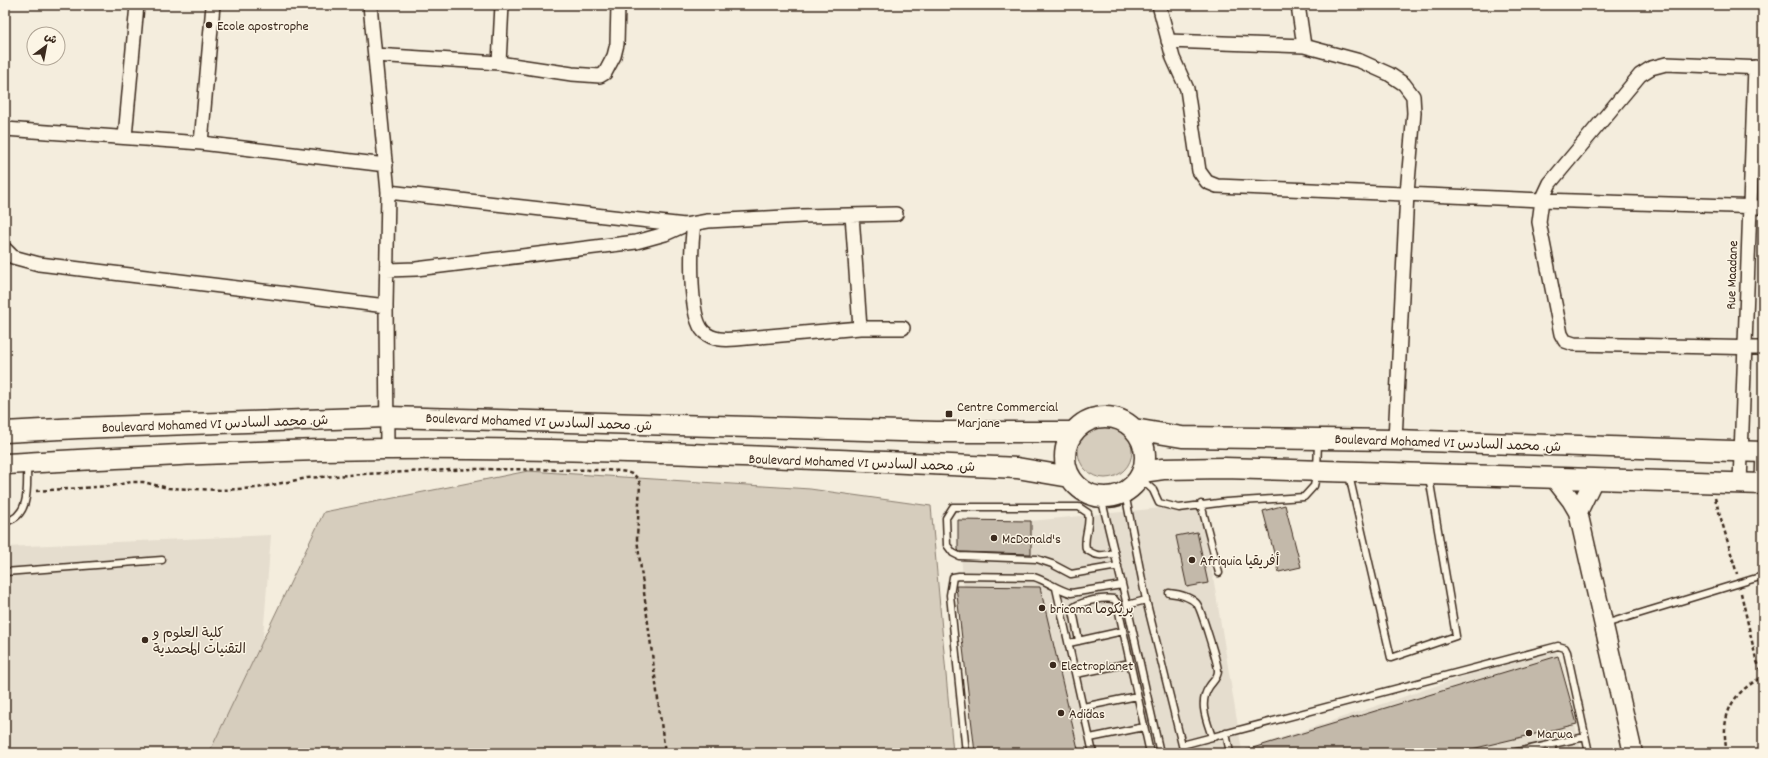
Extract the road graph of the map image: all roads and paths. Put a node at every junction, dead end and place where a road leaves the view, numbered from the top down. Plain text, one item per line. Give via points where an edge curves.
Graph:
1 (137, 5) edge
2 (213, 5) edge
3 (370, 5) edge
4 (502, 5) edge
5 (618, 5) edge
6 (1159, 5) edge
7 (1298, 5) edge
8 (1761, 5) edge
9 (1168, 40) junction
10 (1304, 46) junction
11 (375, 55) junction
12 (500, 63) junction
13 (1759, 68) edge
14 (5, 129) edge
15 (125, 137) junction
16 (201, 143) junction
17 (386, 165) junction
18 (388, 192) junction
19 (1407, 193) junction
20 (1542, 200) junction
21 (1749, 206) junction
22 (1763, 206) edge
23 (896, 214) dead end
24 (852, 215) junction
25 (689, 224) junction
26 (5, 249) edge
27 (387, 270) junction
28 (386, 306) junction
29 (860, 328) junction
30 (903, 328) dead end
31 (1745, 348) junction
32 (1763, 348) edge
33 (388, 417) junction
34 (1134, 429) junction
35 (5, 432) edge
36 (936, 432) junction
37 (1074, 432) junction
38 (1318, 438) junction
39 (1395, 440) junction
40 (387, 449) junction
41 (1742, 451) junction
42 (1763, 451) edge
43 (27, 463) junction
44 (5, 464) edge
45 (937, 465) junction
46 (1317, 472) junction
47 (1348, 473) junction
48 (1141, 475) junction
49 (1429, 475) junction
50 (1070, 477) junction
51 (1554, 478) junction
52 (1594, 479) junction
53 (1711, 482) junction
54 (1740, 483) junction
55 (1763, 484) edge
56 (27, 491) junction
57 (1125, 493) junction
58 (1101, 497) junction
59 (1201, 504) junction
60 (1578, 512) junction
61 (5, 522) edge
62 (1114, 553) junction
63 (162, 560) dead end
64 (1118, 566) junction
65 (5, 572) edge
66 (1219, 573) dead end
67 (1763, 576) edge
68 (1739, 584) junction
69 (1122, 585) junction
70 (1056, 588) junction
71 (1169, 593) dead end
72 (1146, 600) junction
73 (1127, 605) junction
74 (1604, 624) junction
75 (1123, 631) junction
76 (1079, 641) junction
77 (1069, 643) junction
78 (1130, 663) junction
79 (1076, 674) junction
80 (1763, 676) edge
81 (1137, 696) junction
82 (1083, 707) junction
83 (1144, 727) junction
84 (1226, 733) junction
85 (1212, 737) junction
86 (1585, 737) junction
87 (1090, 738) junction
88 (1551, 744) junction
89 (1182, 745) junction
90 (665, 753) edge
91 (966, 753) edge
92 (1093, 753) edge
93 (1150, 753) edge
94 (1160, 753) edge
95 (1184, 753) edge
96 (1230, 753) edge
97 (1515, 753) edge
98 (1553, 753) edge
99 (1589, 753) edge
100 (1633, 753) edge
101 (1727, 753) edge

1 - 15 street
2 - 16 street
3 - 11 street
4 - 12 street
5 - 12 street via 617,44 614,56 605,73 600,76
6 - 9 street
7 - 10 street
8 - 13 path
9 - 10 street
9 - 19 street via 1187,89 1199,171 1207,182 1217,186
10 - 19 street via 1360,61 1389,74 1404,84 1413,96
11 - 12 street
11 - 17 street
13 - 20 street via 1666,64 1651,68 1640,75 1625,92 1550,183
13 - 21 street, Rue Maadane
14 - 15 street
15 - 16 street
16 - 17 street
17 - 18 street
18 - 25 street
18 - 27 street
19 - 20 street
19 - 39 street
20 - 21 street
20 - 31 street via 1539,222 1560,334 1565,341 1574,344
21 - 22 street
21 - 31 street, Rue Maadane
23 - 24 street
24 - 25 street via 739,218
24 - 29 street
25 - 27 street via 636,242 416,269
25 - 29 street via 695,312 703,331 712,338 724,340
26 - 28 street via 13,257 39,264
27 - 28 street
28 - 33 street
29 - 30 street
31 - 32 street
31 - 41 street, Rue Maadane
33 - 35 main road, Boulevard Mohamed VI ش. محمد السادس
33 - 36 main road, Boulevard Mohamed VI ش. محمد السادس
33 - 40 street
34 - 37 main road via 1123,421 1110,417 1096,418 1084,423
34 - 38 main road, Boulevard Mohamed VI ش. محمد السادس via 1182,437
34 - 48 main road via 1142,440 1146,452
36 - 37 main road, Boulevard Mohamed VI ش. محمد السادس
36 - 45 main road
37 - 50 main road via 1066,446 1065,462
38 - 39 main road, Boulevard Mohamed VI ش. محمد السادس
38 - 46 lane
39 - 41 main road, Boulevard Mohamed VI ش. محمد السادس
40 - 43 main road, Boulevard Mohamed VI ش. محمد السادس via 245,452
40 - 45 main road, Boulevard Mohamed VI ش. محمد السادس via 577,451
41 - 42 main road, Boulevard Mohamed VI ش. محمد السادس
41 - 54 street, Rue Maadane
42 - 55 street
43 - 44 main road, Boulevard Mohamed VI ش. محمد السادس
43 - 56 lane
45 - 50 main road, Boulevard Mohamed VI ش. محمد السادس via 1017,468
46 - 47 main road
46 - 48 main road via 1184,468 1163,469
46 - 59 lane via 1314,486 1304,497
47 - 49 main road
47 - 49 lane via 1391,658 1456,636
48 - 57 main road
48 - 59 lane via 1159,503 1179,508
49 - 51 main road
50 - 58 main road via 1083,491
51 - 52 main road
51 - 60 street
52 - 53 main road
52 - 60 street
53 - 54 main road
53 - 68 path
54 - 55 main road
56 - 61 lane via 23,509 12,521
56 - 90 path via 112,486 131,482 168,488 221,490 257,488 307,478 473,469 603,470 634,474 640,484 637,539
57 - 58 main road
57 - 72 lane
58 - 62 lane
59 - 66 lane
60 - 74 street
62 - 64 lane
62 - 64 lane via 1093,555 1086,549 1084,541 1090,521 1088,513 1079,507 953,507 946,518 946,545 959,556 1037,559 1071,574
63 - 65 lane
64 - 69 lane
67 - 68 lane
68 - 74 lane
68 - 80 path via 1756,660
69 - 70 lane via 1079,593
69 - 73 lane
70 - 77 lane
70 - 91 lane via 1034,577 953,577 950,595
71 - 85 lane via 1187,597 1198,605 1212,651 1217,675 1205,694 1203,706
72 - 73 lane
72 - 89 lane
73 - 94 lane
74 - 100 street
75 - 76 lane
75 - 76 lane via 1114,599 1079,604 1073,611
75 - 78 lane
76 - 77 lane
77 - 79 lane
78 - 79 lane
78 - 81 lane
79 - 82 lane
80 - 101 path via 1738,694 1729,710 1724,727
81 - 82 lane
81 - 83 lane
82 - 87 lane
83 - 87 lane
83 - 93 lane
84 - 85 lane
84 - 86 lane via 1558,646 1565,648 1567,652
84 - 96 lane
85 - 89 lane
86 - 88 lane
86 - 99 lane
87 - 92 lane
88 - 97 lane
88 - 98 lane
89 - 95 lane

